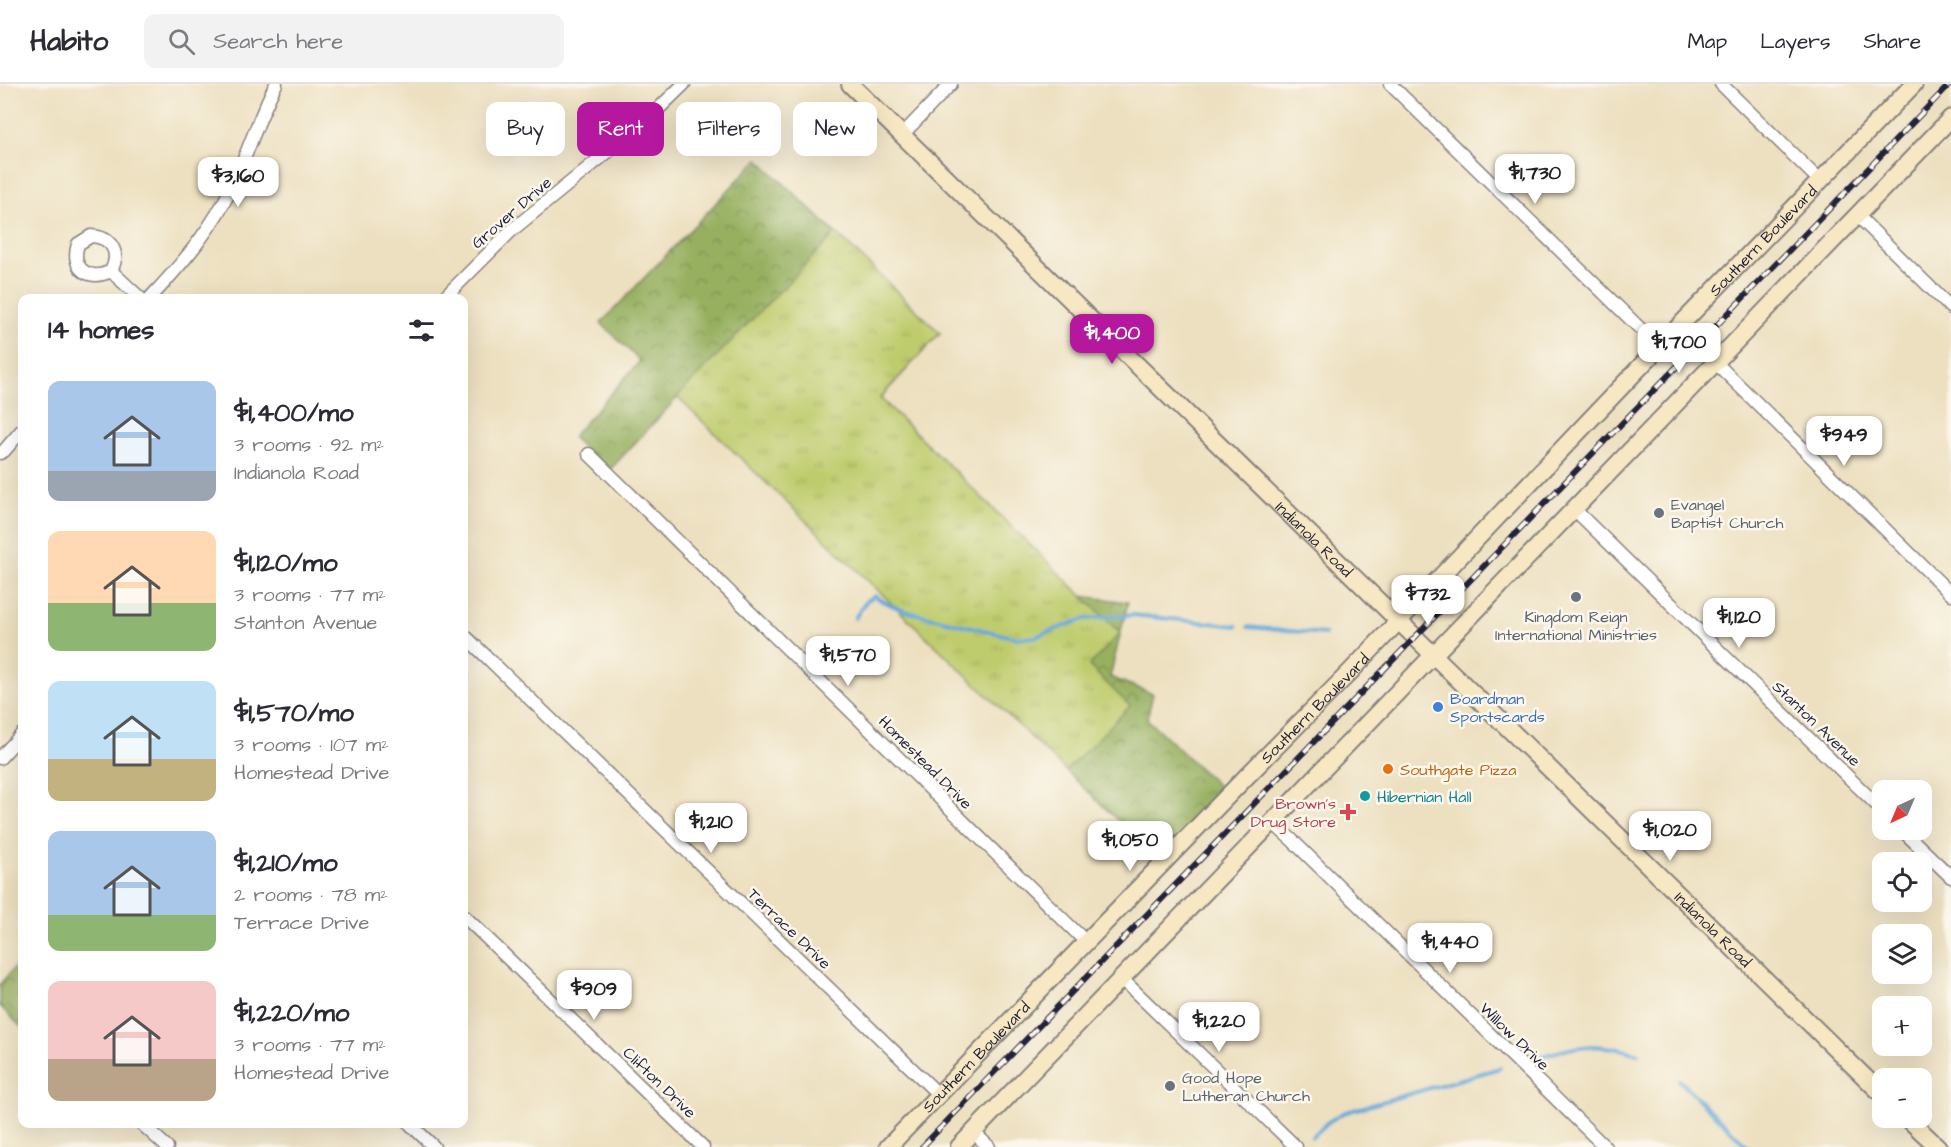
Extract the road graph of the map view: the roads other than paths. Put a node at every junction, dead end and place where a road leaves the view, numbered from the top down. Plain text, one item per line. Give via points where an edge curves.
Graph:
1 (276, 84) edge
2 (684, 84) edge
3 (850, 84) edge
4 (951, 84) edge
5 (1390, 84) edge
6 (1721, 84) edge
7 (1914, 84) edge
8 (1951, 117) edge
9 (902, 135) junction
10 (1820, 181) junction
11 (1857, 215) junction
12 (111, 271) dead end
13 (136, 294) edge
14 (154, 294) edge
15 (448, 294) edge
16 (1951, 308) edge
17 (1659, 347) junction
18 (1715, 362) junction
19 (18, 434) edge
20 (0, 453) edge
21 (589, 454) dead end
22 (1574, 509) junction
23 (1951, 594) edge
24 (1398, 621) junction
25 (468, 639) edge
26 (1433, 655) junction
27 (18, 738) edge
28 (0, 758) edge
29 (1872, 800) edge
30 (1273, 823) junction
31 (1912, 840) edge
32 (1951, 877) edge
33 (468, 920) edge
34 (1086, 942) junction
35 (1122, 979) junction
36 (1872, 1084) edge
37 (938, 1094) junction
38 (146, 1128) edge
39 (414, 1128) edge
40 (1918, 1128) edge
41 (973, 1132) junction
42 (166, 1147) edge
43 (434, 1147) edge
44 (703, 1147) edge
45 (888, 1147) edge
46 (959, 1147) edge
47 (989, 1147) edge
48 (1296, 1147) edge
49 (1605, 1147) edge
50 (1938, 1147) edge

1 - 14 street via 222,205 183,262
2 - 15 street, Grover Drive via 647,120 512,230
3 - 9 street, Indianola Road
4 - 9 street
5 - 17 street
6 - 10 street
7 - 10 street, Southern Boulevard
8 - 11 street
9 - 24 street, Indianola Road
10 - 17 street, Southern Boulevard
11 - 16 street
11 - 18 street
12 - 13 street
17 - 24 street, Southern Boulevard
18 - 22 street
18 - 23 street
19 - 20 street
21 - 34 street, Homestead Drive
22 - 26 street
22 - 29 street, Stanton Avenue
24 - 26 street, Indianola Road
24 - 34 street, Southern Boulevard
25 - 37 street, Terrace Drive
26 - 30 street
26 - 36 street, Indianola Road
27 - 28 street
30 - 35 street
30 - 49 street, Willow Drive
31 - 32 street
33 - 44 street, Clifton Drive
34 - 37 street, Southern Boulevard
35 - 41 street
35 - 48 street
37 - 45 street, Southern Boulevard
38 - 42 street
39 - 43 street
40 - 50 street
41 - 46 street
41 - 47 street

